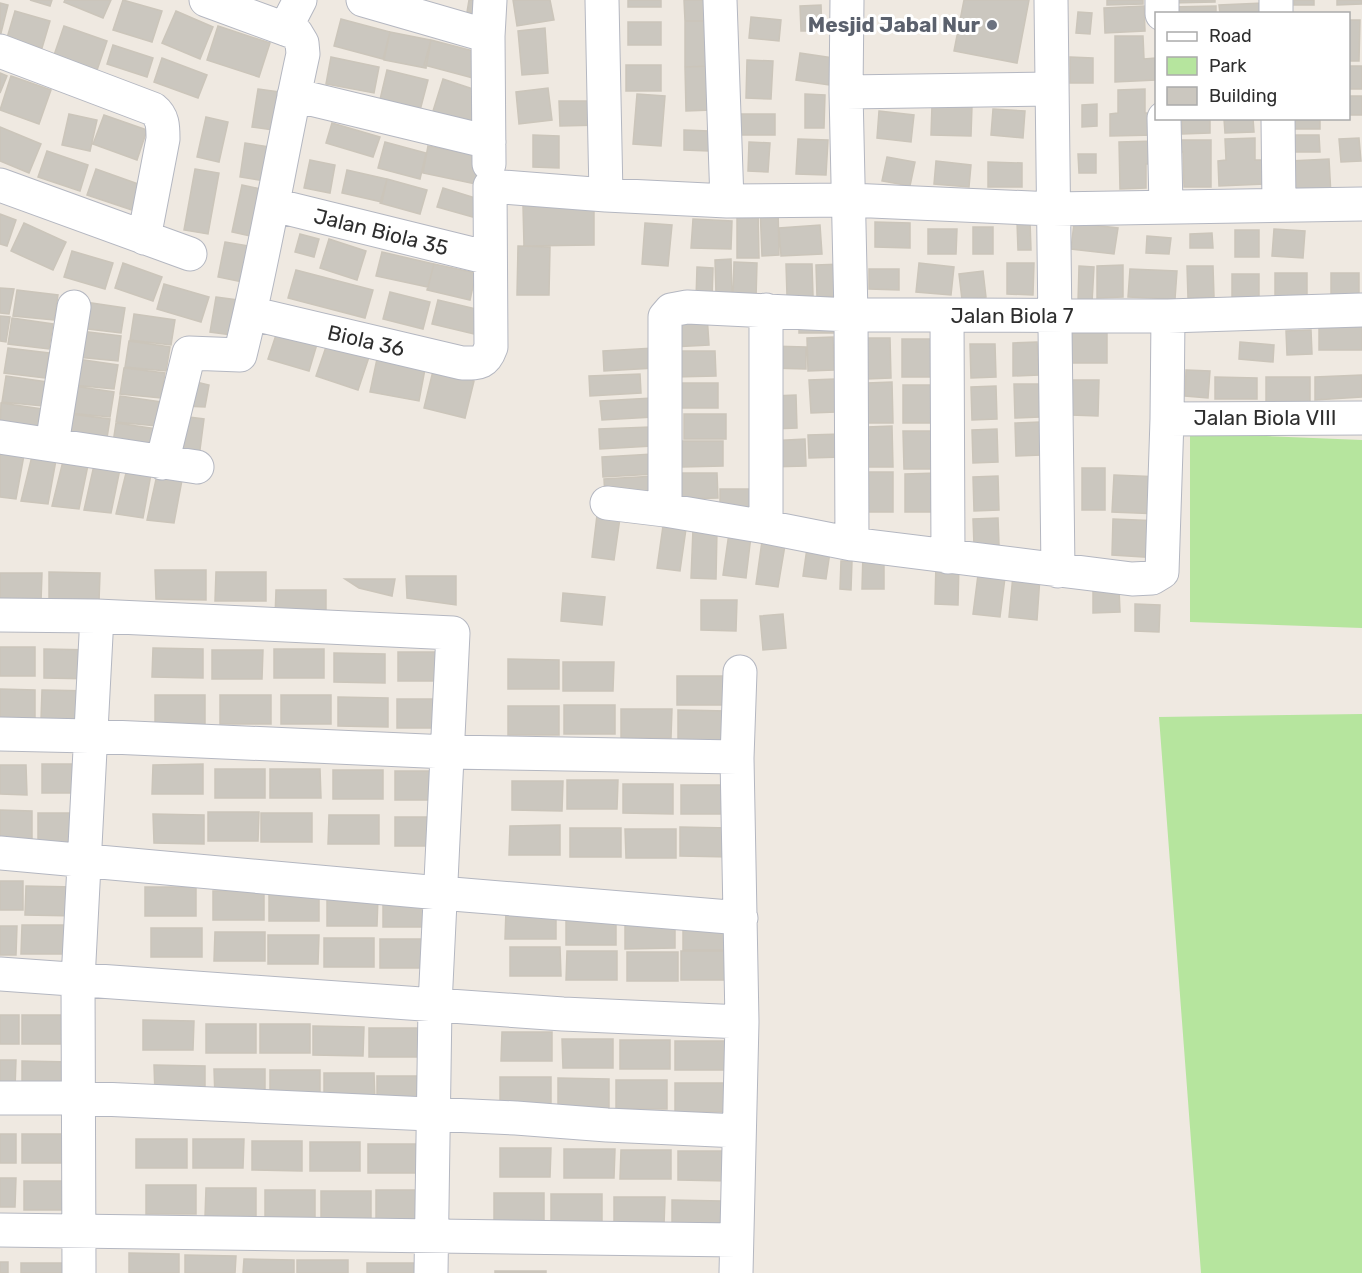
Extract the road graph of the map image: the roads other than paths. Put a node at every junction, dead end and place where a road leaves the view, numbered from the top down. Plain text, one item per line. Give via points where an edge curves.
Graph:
1 (206, 0) edge
2 (300, 0) edge
3 (363, 0) edge
4 (490, 0) edge
5 (602, 0) edge
6 (720, 0) edge
7 (847, 0) edge
8 (1051, 0) edge
9 (285, 29) junction
10 (488, 36) junction
11 (0, 51) edge
12 (1052, 89) junction
13 (846, 93) junction
14 (294, 95) junction
15 (1164, 120) edge
16 (1278, 120) edge
17 (489, 142) junction
18 (0, 184) edge
19 (490, 186) junction
20 (606, 195) junction
21 (849, 200) junction
22 (727, 201) junction
23 (1362, 204) edge
24 (274, 205) junction
25 (1279, 205) junction
26 (1166, 207) junction
27 (1053, 209) junction
28 (144, 238) junction
29 (190, 254) dead end
30 (489, 258) junction
31 (74, 307) dead end
32 (766, 310) junction
33 (1362, 310) edge
34 (250, 313) junction
35 (851, 315) junction
36 (948, 315) junction
37 (1056, 316) junction
38 (1168, 316) junction
39 (1362, 418) edge
40 (1167, 419) junction
41 (0, 437) edge
42 (52, 444) junction
43 (162, 463) junction
44 (196, 467) dead end
45 (607, 503) dead end
46 (665, 510) junction
47 (766, 527) junction
48 (852, 544) junction
49 (948, 557) junction
50 (1058, 571) junction
51 (0, 615) edge
52 (97, 616) junction
53 (740, 672) dead end
54 (0, 734) edge
55 (89, 736) junction
56 (448, 752) junction
57 (737, 757) junction
58 (0, 853) edge
59 (85, 860) junction
60 (440, 893) junction
61 (741, 918) junction
62 (0, 974) edge
63 (78, 980) junction
64 (435, 1005) junction
65 (742, 1022) junction
66 (0, 1098) edge
67 (79, 1098) junction
68 (434, 1115) junction
69 (739, 1131) junction
70 (0, 1230) edge
71 (79, 1231) junction
72 (432, 1237) junction
73 (736, 1240) junction
74 (79, 1273) edge
75 (432, 1273) edge
76 (736, 1273) edge

1 - 9 street
2 - 9 street
3 - 10 street
4 - 10 street
5 - 20 street
6 - 22 street
7 - 13 street
8 - 12 street
9 - 14 street via 296,33 302,43
10 - 17 street
11 - 28 street via 160,115 163,139
12 - 13 street
12 - 27 street
13 - 21 street
14 - 17 street
14 - 24 street
15 - 26 street
16 - 25 street
17 - 19 street
18 - 28 street
19 - 20 street
19 - 30 street
20 - 22 street
21 - 22 street
21 - 27 street
21 - 35 street
23 - 25 street
24 - 30 street, Jalan Biola 35
24 - 34 street
25 - 26 street
26 - 27 street
27 - 37 street
28 - 29 street
30 - 34 street, Biola 36 via 491,347 482,361 462,363
31 - 42 street
32 - 35 street, Jalan Biola 7
32 - 46 street, Jalan Biola 7 via 687,307 670,310 665,317
32 - 47 street
33 - 38 street, Jalan Biola 7
34 - 43 street via 240,355 189,353
35 - 36 street, Jalan Biola 7
35 - 48 street
36 - 37 street, Jalan Biola 7
36 - 49 street
37 - 38 street, Jalan Biola 7
37 - 50 street
38 - 40 street
39 - 40 street, Jalan Biola VIII
40 - 50 street via 1162,572 1152,578 1132,579
41 - 42 street
42 - 43 street
43 - 44 street
45 - 46 street
46 - 47 street
47 - 48 street
48 - 49 street
49 - 50 street
51 - 52 street
52 - 55 street
52 - 56 street via 453,633
53 - 57 street
54 - 55 street
55 - 56 street
55 - 59 street
56 - 57 street
56 - 60 street
57 - 61 street
58 - 59 street
59 - 60 street
59 - 63 street
60 - 61 street
60 - 64 street
61 - 65 street
62 - 63 street
63 - 64 street
63 - 67 street
64 - 65 street
64 - 68 street
65 - 69 street
66 - 67 street
67 - 68 street
67 - 71 street
68 - 69 street
68 - 72 street
69 - 73 street
70 - 71 street
71 - 72 street
71 - 74 street
72 - 73 street
72 - 75 street
73 - 76 street

